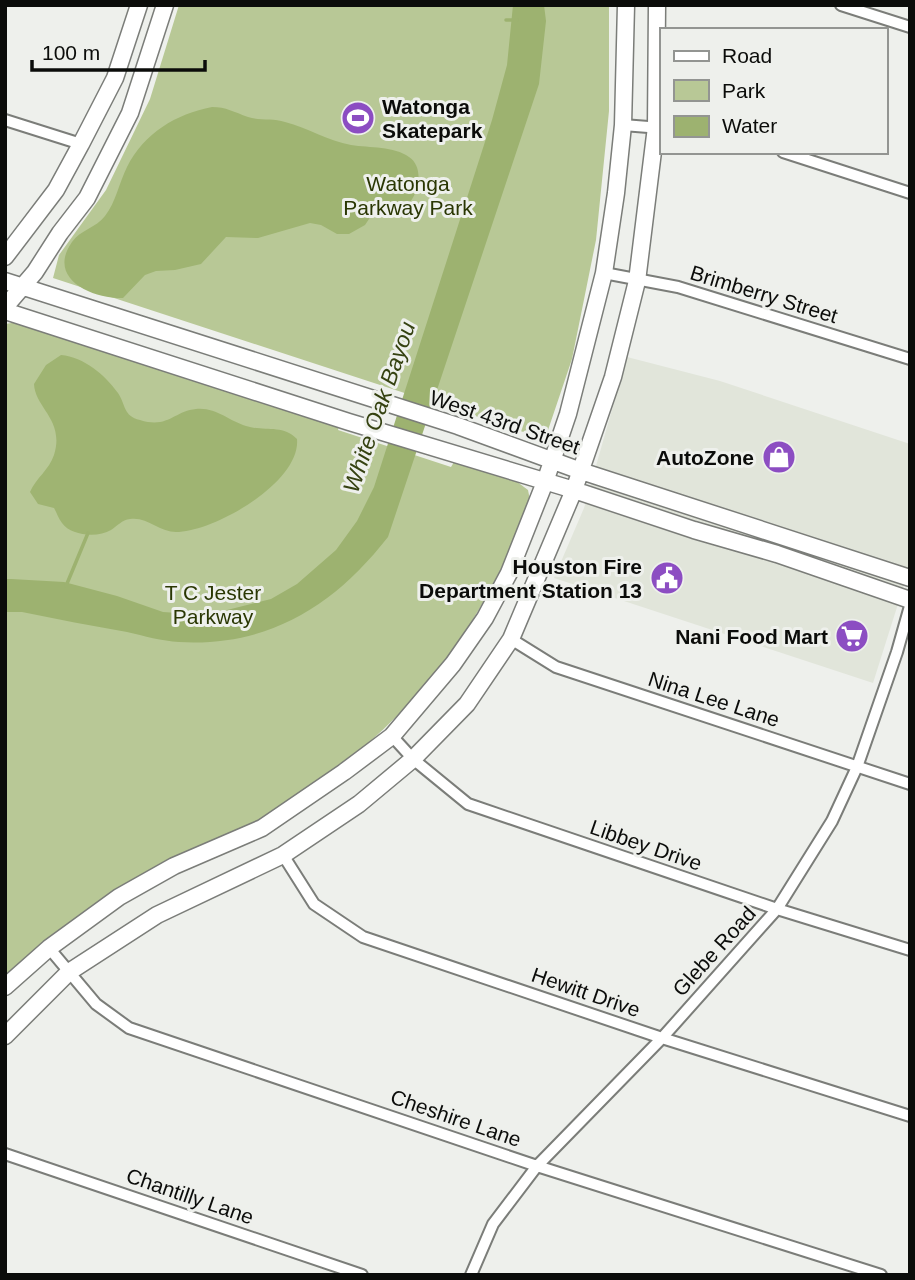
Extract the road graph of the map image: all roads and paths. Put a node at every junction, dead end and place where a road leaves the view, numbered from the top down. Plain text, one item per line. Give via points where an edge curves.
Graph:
1 (139, 5) edge
2 (165, 5) edge
3 (626, 5) edge
4 (657, 5) edge
5 (841, 5) edge
6 (910, 27) edge
7 (5, 120) edge
8 (623, 125) junction
9 (659, 128) edge
10 (81, 144) junction
11 (789, 154) edge
12 (910, 193) edge
13 (5, 257) edge
14 (604, 273) junction
15 (5, 281) edge
16 (637, 281) junction
17 (23, 287) junction
18 (5, 309) edge
19 (910, 359) edge
20 (262, 365) junction
21 (254, 391) junction
22 (552, 460) junction
23 (581, 471) junction
24 (545, 482) junction
25 (574, 490) junction
26 (697, 508) junction
27 (694, 530) junction
28 (783, 536) junction
29 (777, 554) junction
30 (910, 578) edge
31 (910, 600) edge
32 (910, 606) edge
33 (511, 639) junction
34 (392, 736) junction
35 (413, 759) junction
36 (857, 766) junction
37 (910, 784) edge
38 (283, 855) junction
39 (777, 909) junction
40 (48, 948) junction
41 (910, 950) edge
42 (69, 972) junction
43 (5, 987) edge
44 (5, 1036) edge
45 (662, 1038) junction
46 (910, 1116) edge
47 (5, 1154) edge
48 (537, 1166) junction
49 (362, 1275) edge
50 (471, 1275) edge
51 (881, 1275) edge

1 - 10 main road via 116,79
2 - 17 main road via 131,113 87,198
3 - 8 main road
4 - 9 main road
5 - 6 street
7 - 10 street
8 - 9 street
8 - 14 main road
9 - 16 main road
10 - 13 main road via 56,190
11 - 12 street
14 - 16 street, Brimberry Street
14 - 22 main road
15 - 17 main road, West 43rd Street
16 - 19 street, Brimberry Street via 678,287
16 - 23 main road
17 - 18 main road
17 - 20 main road, West 43rd Street
18 - 21 main road, West 43rd Street
20 - 21 main road
20 - 22 main road, West 43rd Street
21 - 24 main road, West 43rd Street
22 - 23 main road, West 43rd Street
22 - 24 main road
23 - 25 main road
23 - 26 main road, West 43rd Street
24 - 25 main road, West 43rd Street
24 - 34 main road via 509,573 485,618
25 - 27 main road, West 43rd Street
25 - 33 main road
26 - 27 main road
26 - 28 main road, West 43rd Street
27 - 29 main road, West 43rd Street
28 - 29 main road
28 - 30 main road, West 43rd Street
29 - 31 main road, West 43rd Street
32 - 36 street, Glebe Road
33 - 35 main road via 467,704
33 - 36 street, Nina Lee Lane via 556,667
34 - 35 street, Libbey Drive
34 - 40 main road via 262,828 141,884
35 - 38 main road via 359,804
35 - 39 street, Libbey Drive via 468,804
36 - 37 street, Nina Lee Lane
36 - 39 street, Glebe Road via 832,821
38 - 42 main road via 157,915
38 - 45 street, Hewitt Drive via 314,904 363,937
39 - 41 street, Libbey Drive
39 - 45 street, Glebe Road
40 - 42 street, Cheshire Lane
40 - 43 main road
42 - 44 main road
42 - 48 street, Cheshire Lane via 96,1004 129,1028
45 - 46 street, Hewitt Drive
45 - 48 street, Glebe Road
47 - 49 street, Chantilly Lane
48 - 50 street, Glebe Road via 493,1224
48 - 51 street, Cheshire Lane

